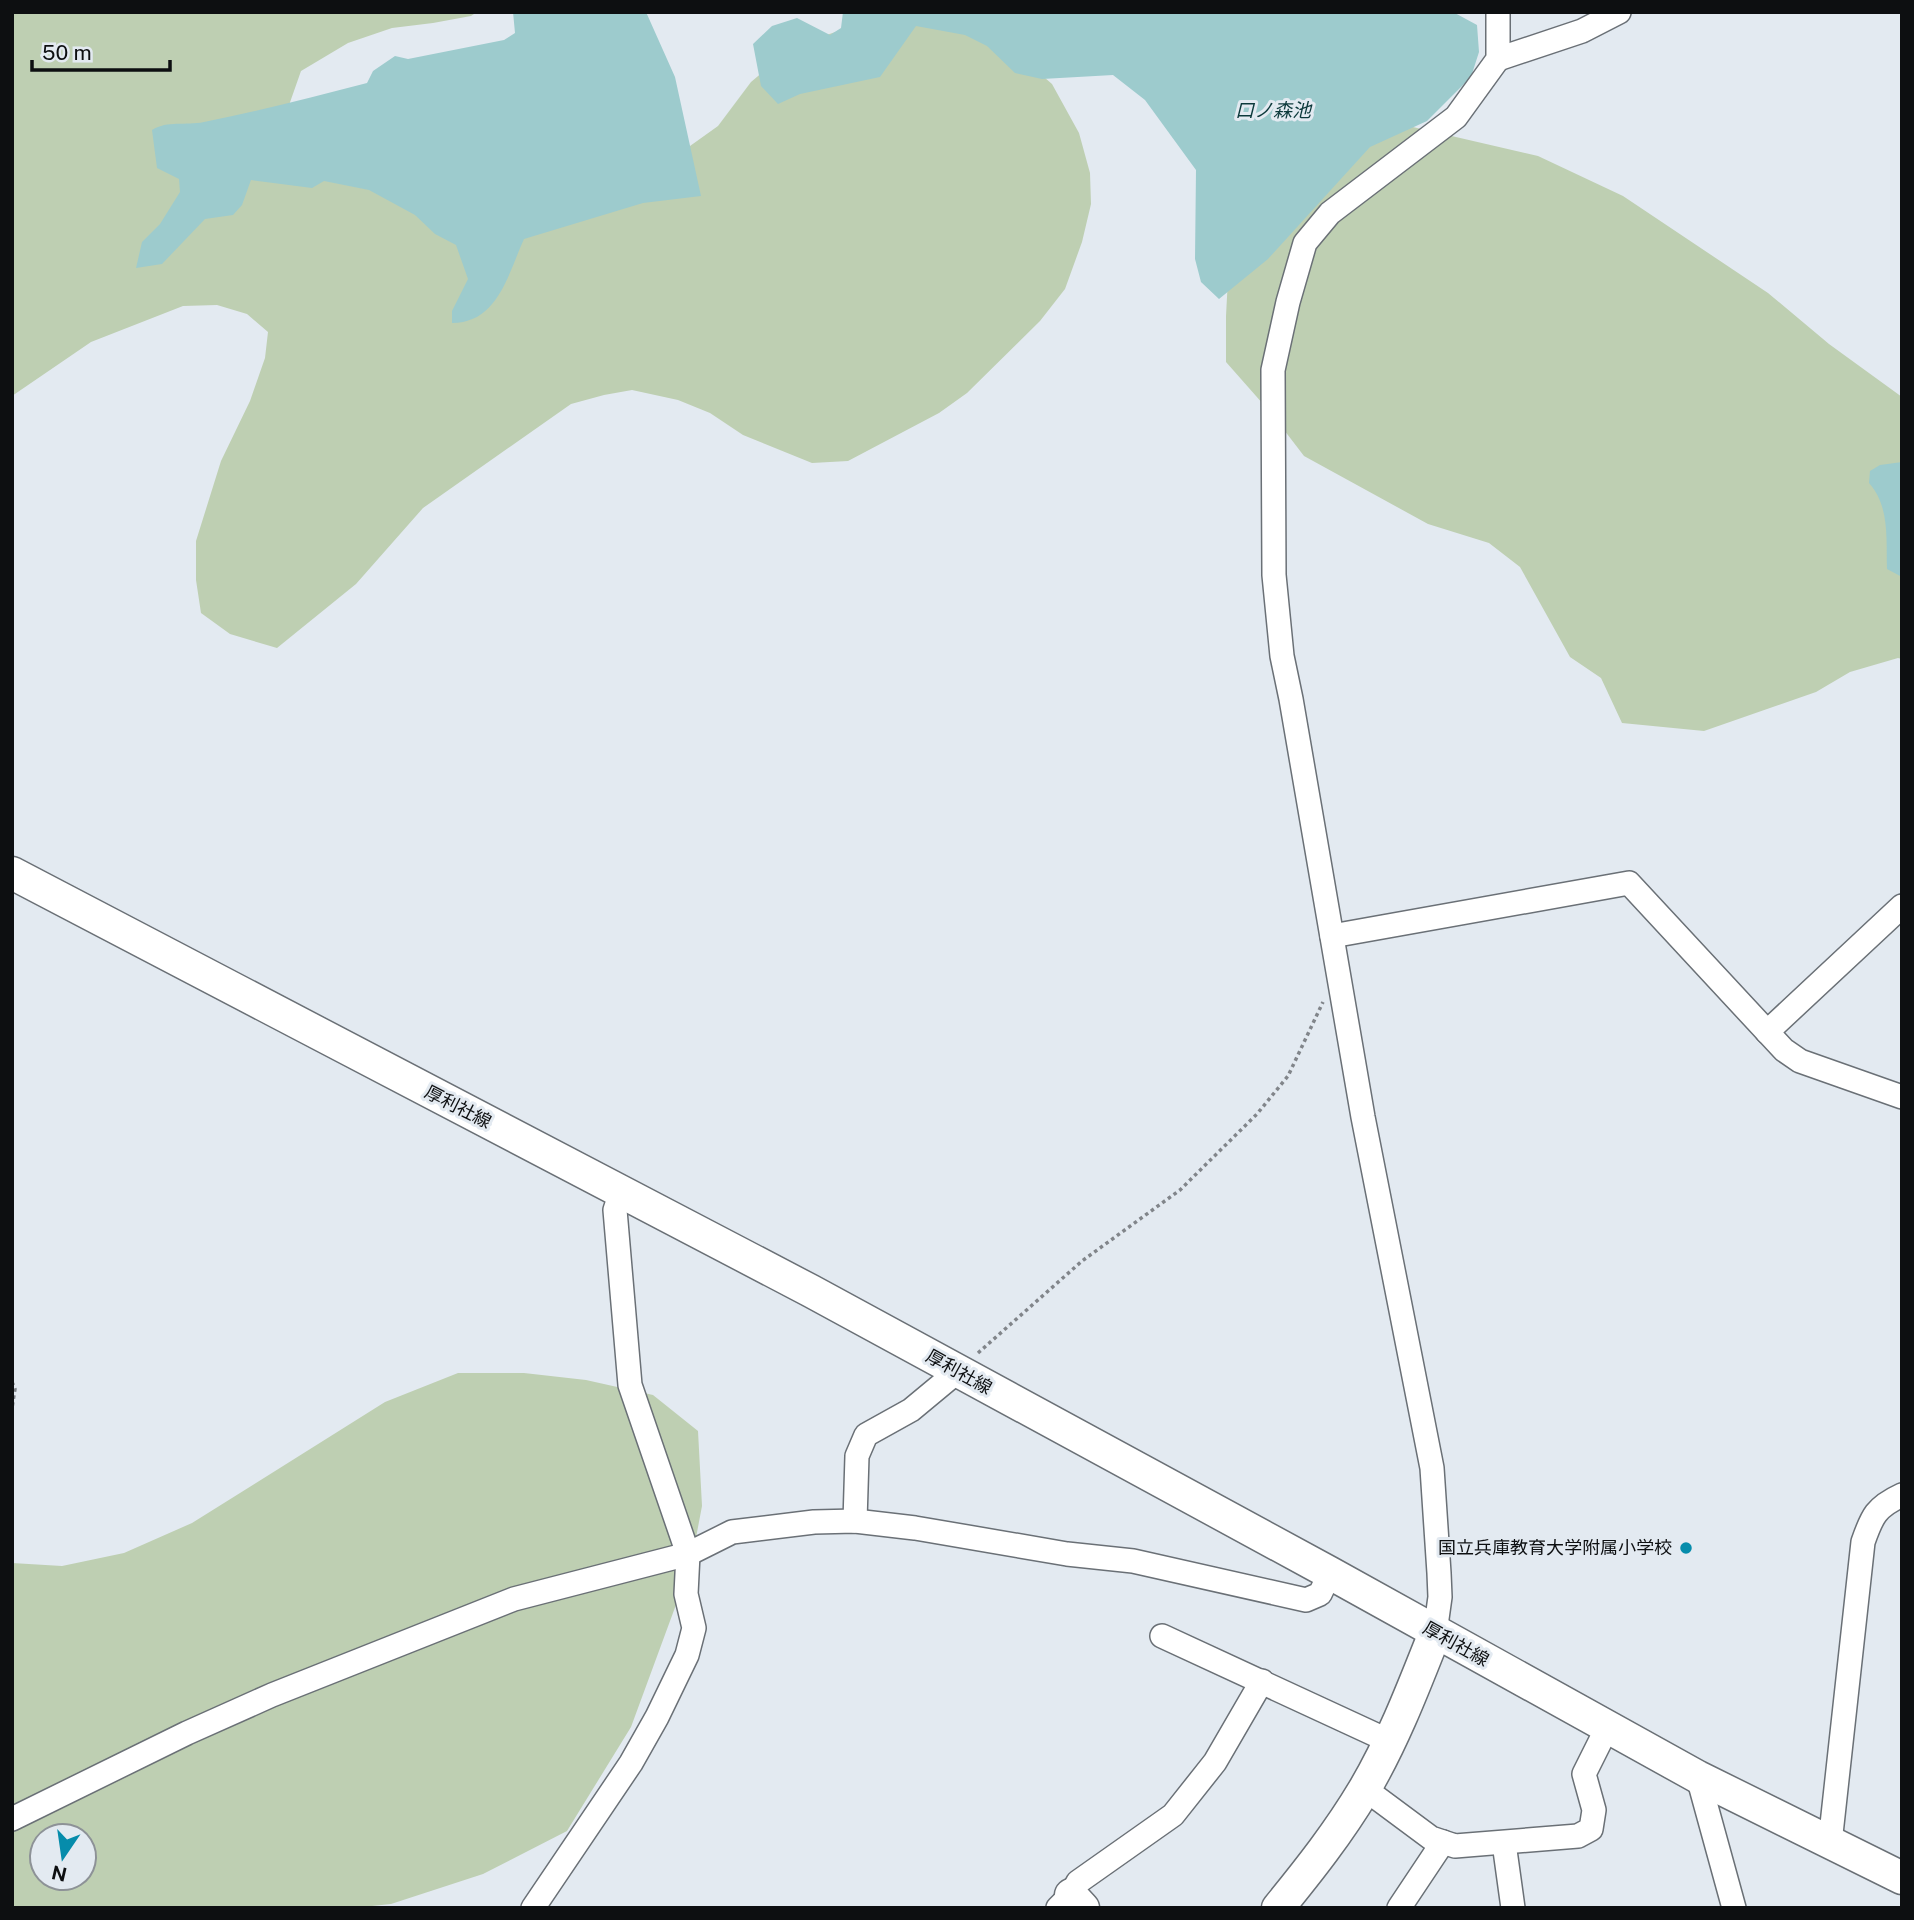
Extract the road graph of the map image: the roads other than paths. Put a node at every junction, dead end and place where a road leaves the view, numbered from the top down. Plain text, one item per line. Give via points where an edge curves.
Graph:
1 (1498, 12) edge
2 (1619, 12) edge
3 (1498, 59) junction
4 (12, 873) edge
5 (1902, 906) edge
6 (1332, 936) junction
7 (1767, 1032) junction
8 (1902, 1097) edge
9 (621, 1192) junction
10 (958, 1371) junction
11 (1902, 1495) edge
12 (855, 1521) junction
13 (688, 1554) junction
14 (1330, 1573) junction
15 (1435, 1633) junction
16 (1162, 1636) dead end
17 (1262, 1681) junction
18 (1606, 1728) junction
19 (1389, 1741) junction
20 (1698, 1777) junction
21 (1365, 1789) junction
22 (12, 1819) edge
23 (1443, 1842) junction
24 (1504, 1843) junction
25 (1830, 1843) junction
26 (1902, 1878) edge
27 (1071, 1904) edge
28 (533, 1908) edge
29 (1278, 1908) edge
30 (1399, 1908) edge
31 (1513, 1908) edge
32 (1734, 1908) edge

1 - 3 street
2 - 3 street via 1582,31
3 - 6 street via 1456,117 1330,213 1305,243 1273,370 1274,575 1282,656
4 - 9 main road, 厚利社線
5 - 7 street
6 - 7 street via 1629,883
6 - 15 street via 1432,1468 1440,1573
7 - 8 street via 1800,1062
9 - 10 main road, 厚利社線
9 - 13 street via 615,1210 630,1385
10 - 12 street via 911,1410 866,1435 858,1456
10 - 14 main road, 厚利社線
11 - 25 street via 1874,1513 1863,1542
12 - 13 street via 732,1532
12 - 14 street via 1133,1561 1306,1600 1320,1594
13 - 22 street via 514,1599 272,1695
13 - 28 street via 686,1594 694,1628 687,1654 631,1763
14 - 15 main road, 厚利社線
15 - 18 main road, 厚利社線
15 - 19 main road
16 - 17 street
17 - 19 street
17 - 27 street via 1215,1762 1173,1815 1079,1882
18 - 20 main road, 厚利社線
18 - 24 street via 1584,1774 1594,1810 1591,1829 1578,1836
19 - 21 main road
20 - 25 main road, 厚利社線
20 - 32 street
21 - 23 street
21 - 29 main road
23 - 24 street via 1455,1846
23 - 30 street
24 - 31 street
25 - 26 main road, 厚利社線

